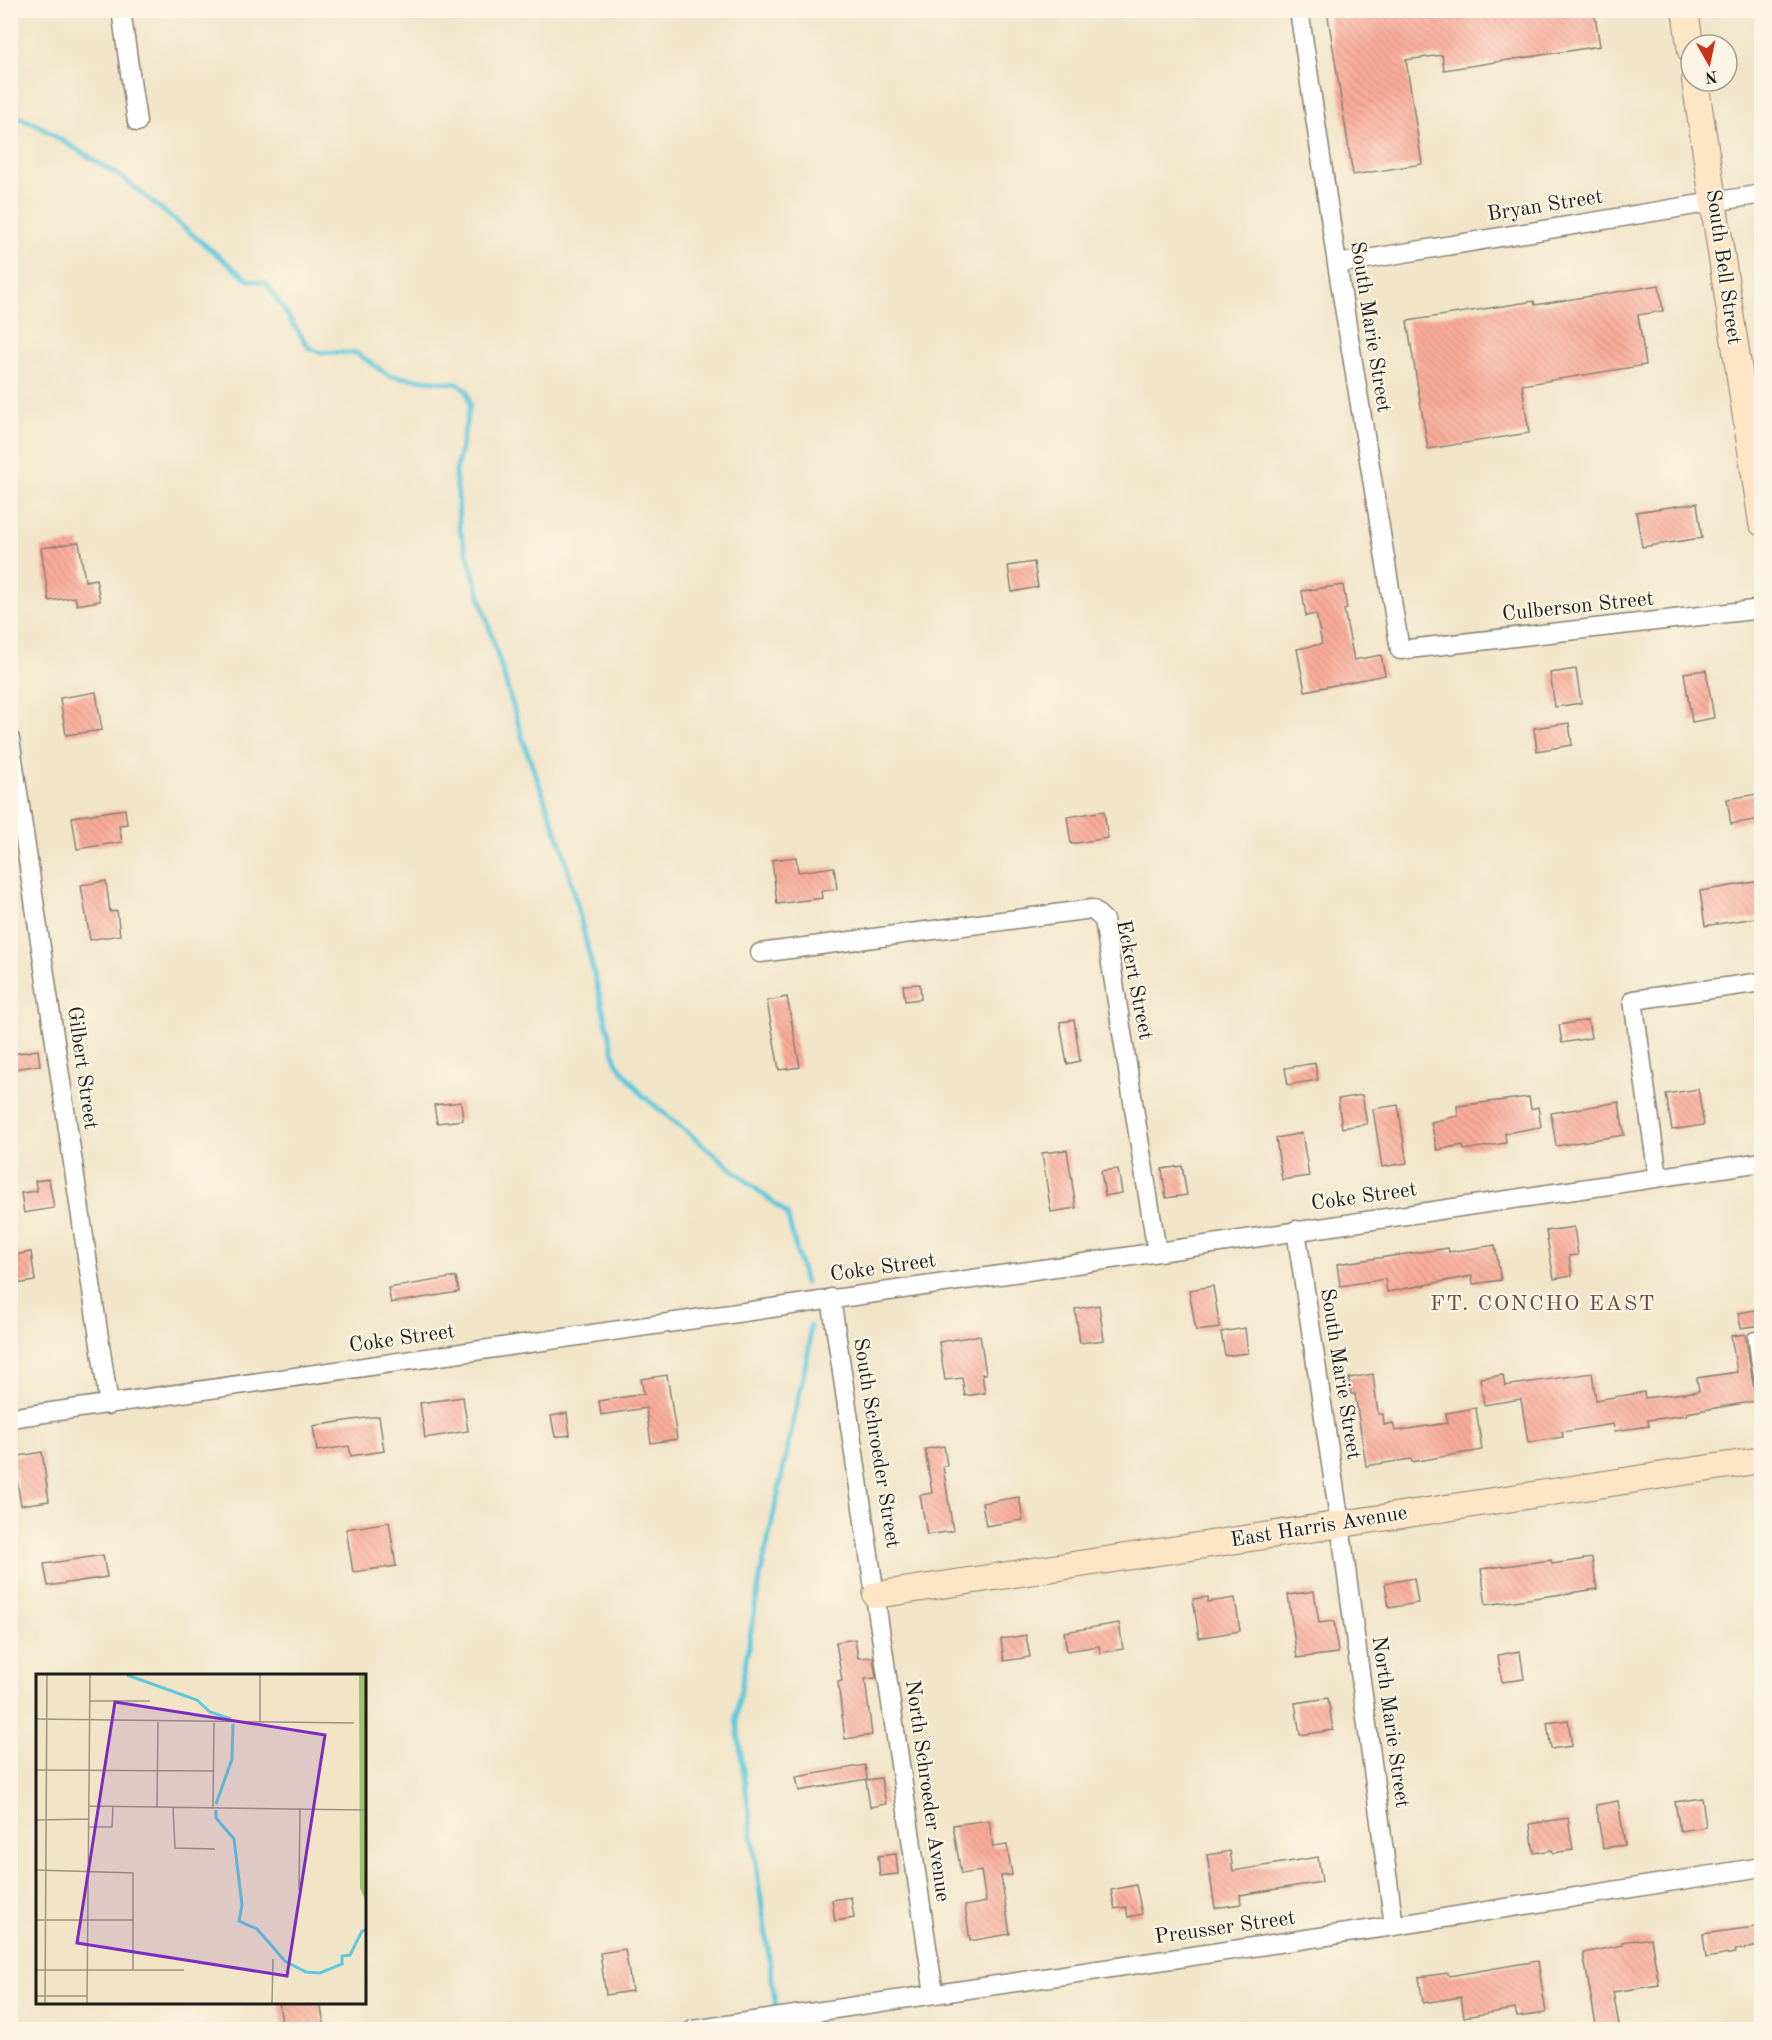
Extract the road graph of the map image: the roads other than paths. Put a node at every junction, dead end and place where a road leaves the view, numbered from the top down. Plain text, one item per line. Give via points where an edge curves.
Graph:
1 (121, 10) edge
2 (1299, 10) edge
3 (1685, 10) edge
4 (1688, 33) edge
5 (1697, 93) edge
6 (137, 122) dead end
7 (1761, 194) edge
8 (1713, 201) junction
9 (1337, 264) junction
10 (1761, 523) edge
11 (1761, 609) edge
12 (1400, 650) joint
13 (10, 739) edge
14 (759, 953) dead end
15 (1761, 982) edge
16 (1761, 1162) edge
17 (1658, 1177) junction
18 (1296, 1230) junction
19 (1157, 1252) junction
20 (831, 1298) junction
21 (1761, 1336) edge
22 (1759, 1360) edge
23 (1761, 1394) edge
24 (109, 1405) junction
25 (10, 1418) edge
26 (1761, 1460) edge
27 (1340, 1524) junction
28 (876, 1595) junction
29 (1761, 1867) edge
30 (1394, 1926) junction
31 (934, 1994) junction
32 (693, 2030) edge

1 - 6 street
2 - 9 street, South Marie Street
3 - 4 street
5 - 8 street, South Bell Street
7 - 8 street, Bryan Street
8 - 9 street, Bryan Street
8 - 10 street, South Bell Street via 1748,404
9 - 12 street, South Marie Street
11 - 12 street, Culberson Street
13 - 24 street, Gilbert Street
14 - 19 street, Eckert Street via 1092,909 1104,920
15 - 17 street via 1633,1000
16 - 17 street, Coke Street
17 - 18 street, Coke Street
18 - 19 street, Coke Street
18 - 27 street, South Marie Street
19 - 20 street, Coke Street
20 - 24 street, Coke Street
20 - 28 street, South Schroeder Street
21 - 22 lane via 1753,1337
22 - 23 lane
24 - 25 street, Coke Street
26 - 27 street, East Harris Avenue
27 - 28 street, East Harris Avenue
27 - 30 street, North Marie Street
28 - 31 street, North Schroeder Avenue
29 - 30 street, Preusser Street
30 - 31 street, Preusser Street
31 - 32 street, Preusser Street

